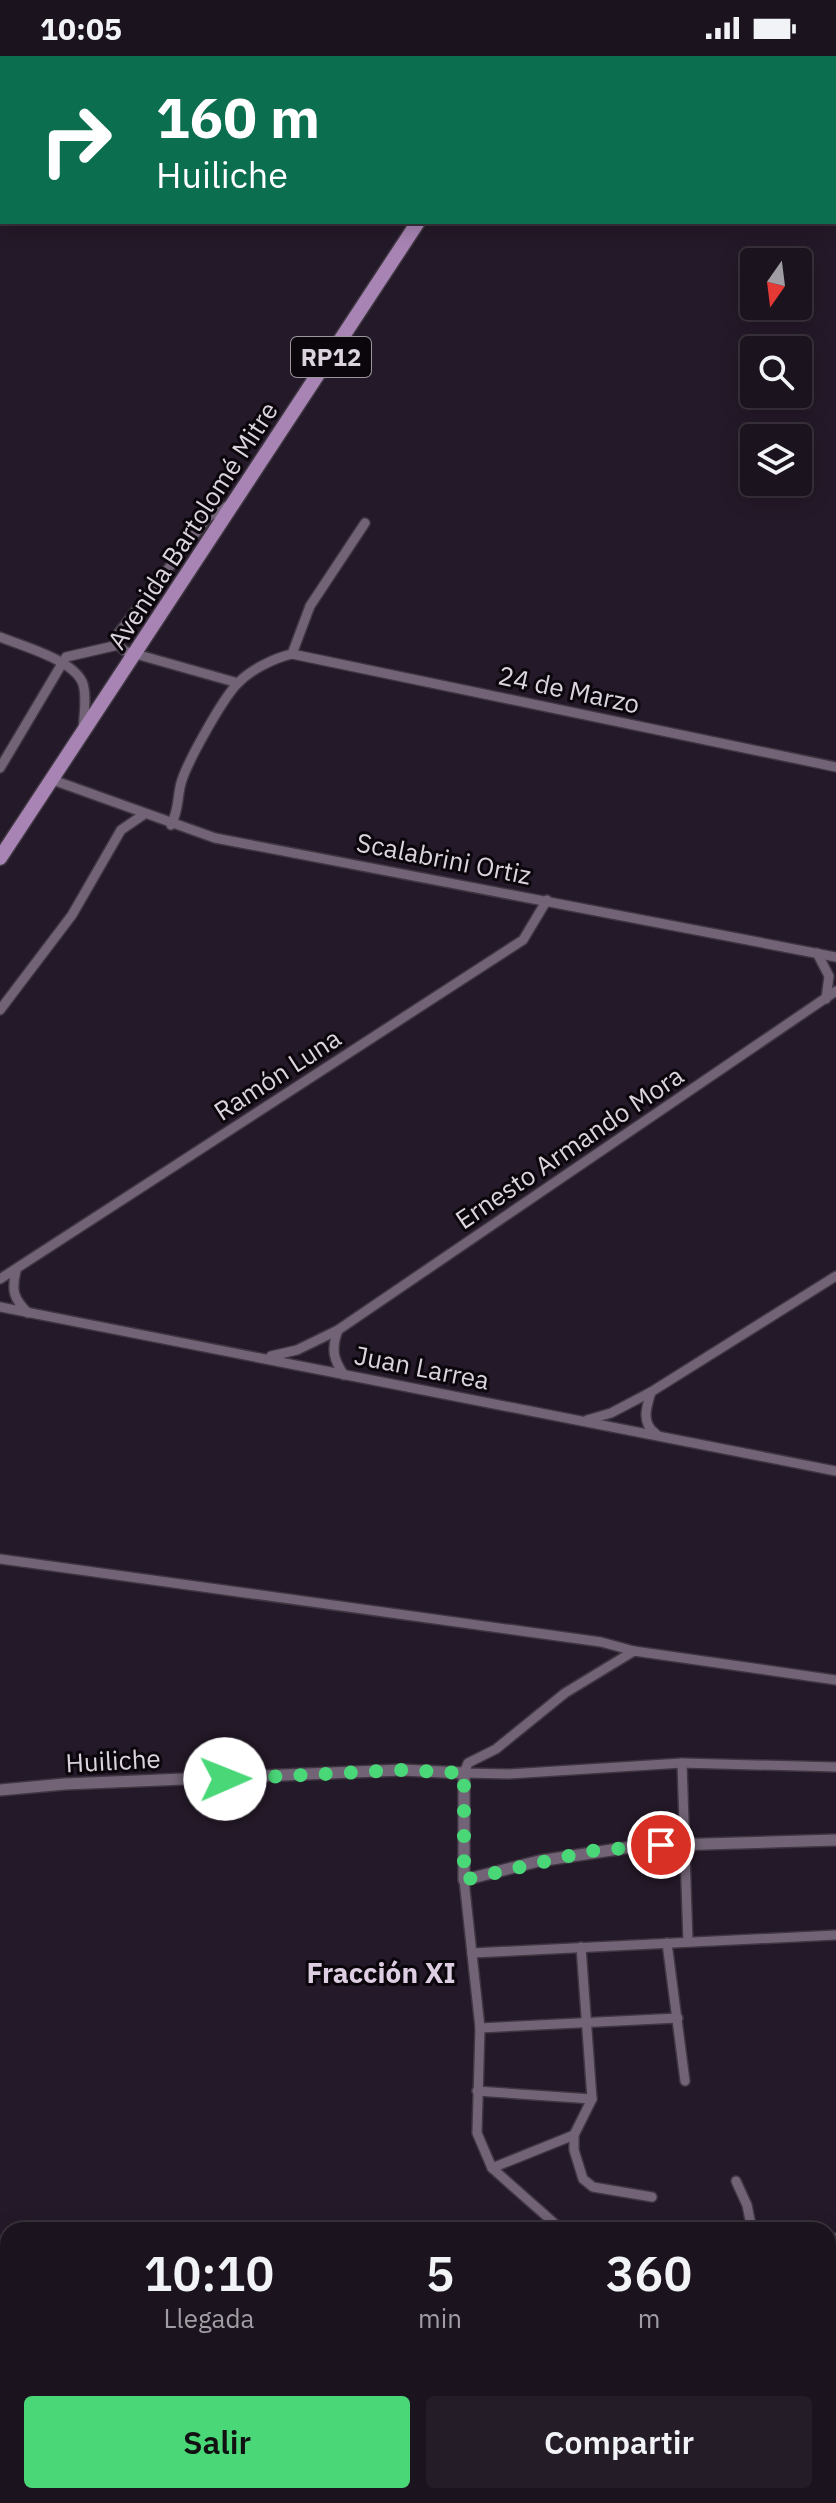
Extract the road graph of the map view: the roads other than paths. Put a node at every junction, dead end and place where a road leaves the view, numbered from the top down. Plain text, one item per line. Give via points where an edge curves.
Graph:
1 (417, 224) edge
2 (235, 503) junction
3 (365, 523) dead end
4 (0, 637) edge
5 (118, 645) junction
6 (137, 654) junction
7 (292, 654) junction
8 (62, 663) junction
9 (238, 683) junction
10 (82, 733) junction
11 (836, 767) edge
12 (0, 768) edge
13 (50, 779) junction
14 (143, 815) junction
15 (171, 825) junction
16 (1, 857) edge
17 (547, 900) junction
18 (817, 953) junction
19 (836, 957) edge
20 (836, 991) edge
21 (826, 999) junction
22 (0, 1010) edge
23 (16, 1271) junction
24 (836, 1276) edge
25 (0, 1279) edge
26 (0, 1307) edge
27 (28, 1313) junction
28 (338, 1330) junction
29 (256, 1357) junction
30 (344, 1375) junction
31 (651, 1392) junction
32 (582, 1421) junction
33 (659, 1436) junction
34 (836, 1471) edge
35 (0, 1559) edge
36 (634, 1651) junction
37 (836, 1680) edge
38 (682, 1763) junction
39 (836, 1767) edge
40 (464, 1773) junction
41 (0, 1790) edge
42 (836, 1840) edge
43 (685, 1845) junction
44 (464, 1880) junction
45 (836, 1935) edge
46 (688, 1942) junction
47 (667, 1943) junction
48 (581, 1947) junction
49 (472, 1953) junction
50 (678, 2018) junction
51 (585, 2024) junction
52 (480, 2028) junction
53 (685, 2081) dead end
54 (477, 2091) junction
55 (592, 2099) junction
56 (574, 2135) junction
57 (492, 2168) junction
58 (736, 2181) dead end
59 (652, 2197) dead end
60 (553, 2222) edge
61 (750, 2222) edge

1 - 2 main road, Avenida Bartolomé Mitre / RP12
2 - 5 street via 208,517 121,626
2 - 6 main road, Avenida Bartolomé Mitre / RP12
3 - 7 street via 310,606
4 - 8 street
5 - 6 street
5 - 8 street via 74,653
6 - 9 street
6 - 10 main road, Avenida Bartolomé Mitre / RP12
7 - 9 street via 277,657
7 - 11 street, 24 de Marzo
8 - 10 street via 83,683
8 - 12 street
9 - 15 street via 189,764 180,785 180,809
10 - 13 main road, Avenida Bartolomé Mitre / RP12
13 - 14 street, Scalabrini Ortiz
13 - 16 main road, Avenida Bartolomé Mitre / RP12
14 - 15 street, Scalabrini Ortiz
14 - 22 street via 121,830 72,915
15 - 17 street, Scalabrini Ortiz via 215,838
17 - 18 street, Scalabrini Ortiz
17 - 23 street, Ramón Luna via 523,940
18 - 19 street, Scalabrini Ortiz
18 - 21 street via 829,976
20 - 21 street, Ernesto Armando Mora
21 - 28 street, Ernesto Armando Mora
23 - 25 street, Ramón Luna
23 - 27 street via 15,1300
24 - 31 street
26 - 27 street, Juan Larrea
27 - 29 street, Juan Larrea
28 - 29 street, Ernesto Armando Mora via 288,1353
28 - 30 street via 334,1360
29 - 30 street, Juan Larrea
30 - 32 street, Juan Larrea
31 - 32 street
31 - 33 street via 645,1417 648,1428
32 - 33 street, Juan Larrea
33 - 34 street, Juan Larrea
35 - 36 street via 601,1642
36 - 37 street
36 - 40 street via 565,1693 496,1749 468,1763
38 - 39 street
38 - 40 street
38 - 43 street
40 - 41 street, Huiliche via 402,1770
40 - 44 street
42 - 43 street
43 - 44 street via 591,1851
43 - 46 street
44 - 49 street
45 - 46 street
46 - 47 street
47 - 48 street
47 - 50 street
48 - 49 street
48 - 51 street
49 - 52 street
50 - 51 street
50 - 53 street
51 - 52 street
51 - 55 street
52 - 54 street
54 - 55 street
54 - 57 street via 477,2133
55 - 56 street
56 - 57 street
56 - 59 street via 583,2179 608,2191
57 - 60 street
58 - 61 street

